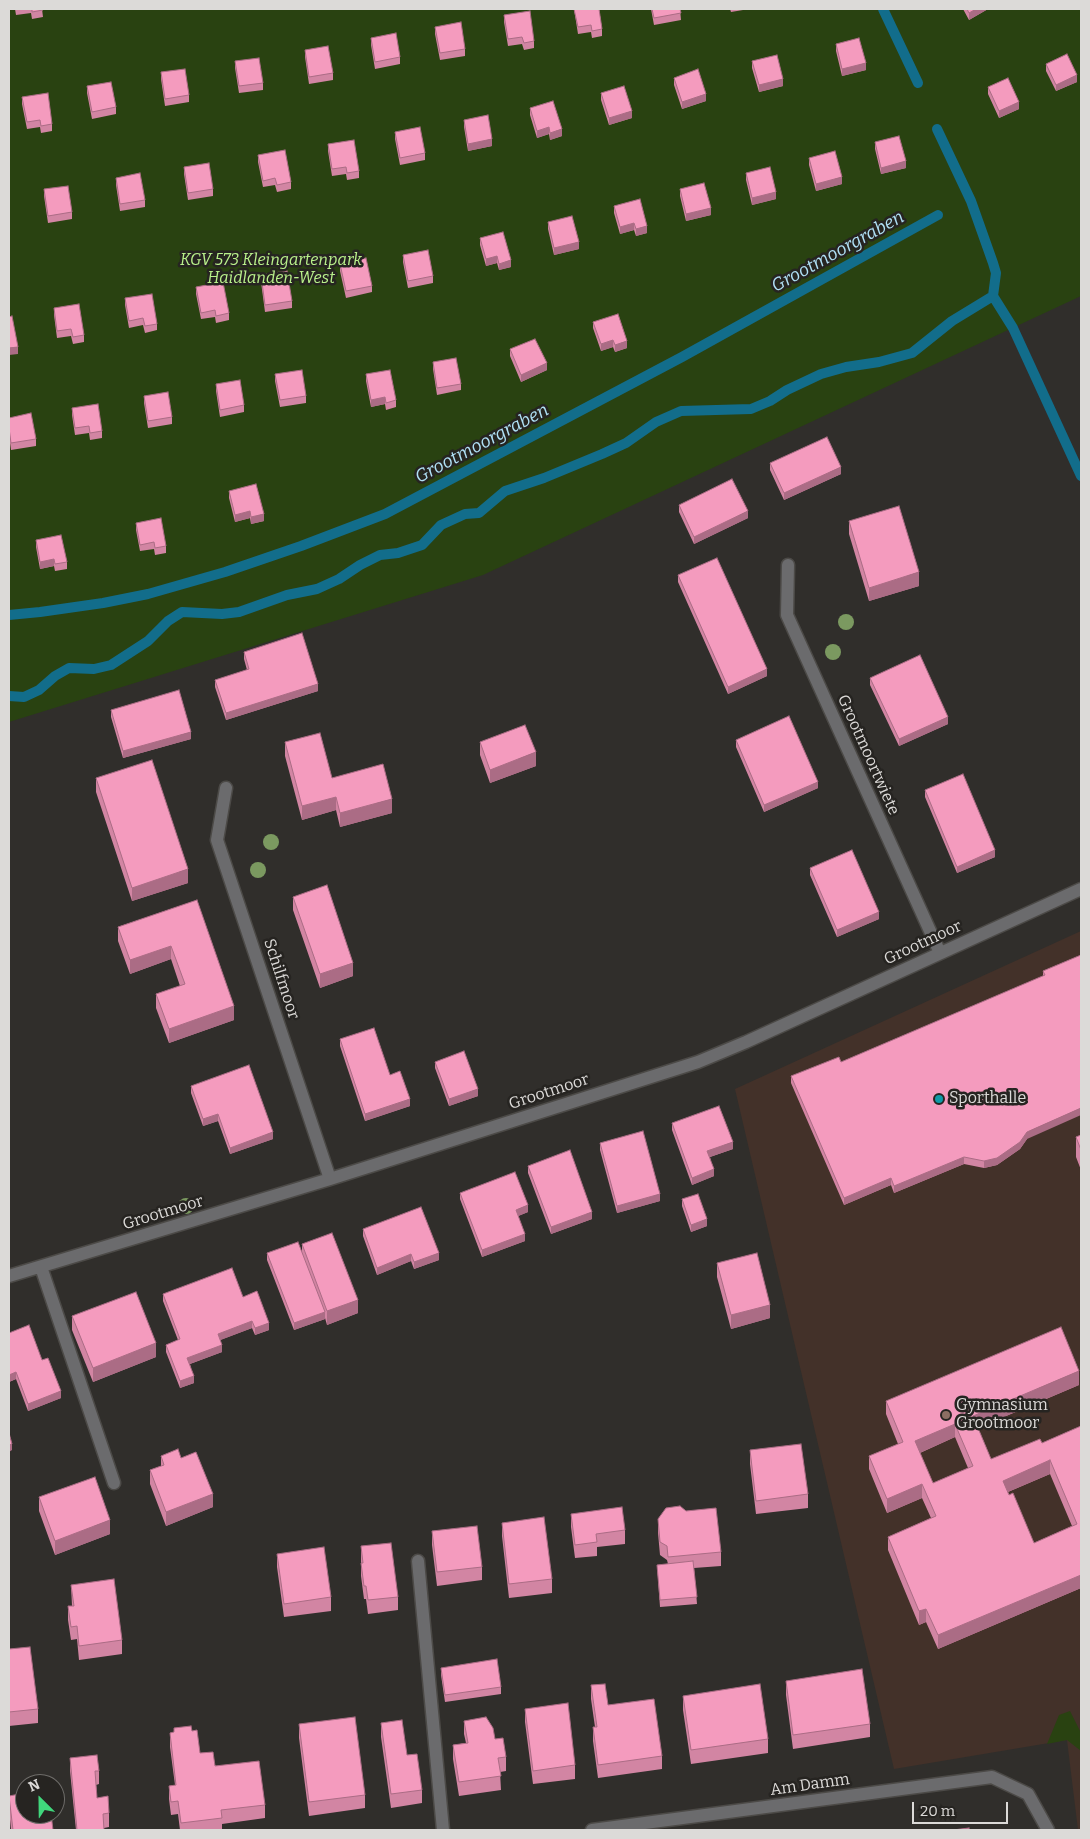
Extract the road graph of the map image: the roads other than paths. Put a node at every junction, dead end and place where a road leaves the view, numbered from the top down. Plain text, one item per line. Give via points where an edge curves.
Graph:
1 (788, 566) dead end
2 (226, 788) dead end
3 (1081, 889) edge
4 (940, 953) junction
5 (330, 1179) junction
6 (41, 1267) junction
7 (9, 1276) edge
8 (114, 1483) dead end
9 (418, 1561) dead end
10 (443, 1830) edge
11 (592, 1830) edge
12 (1048, 1830) edge

1 - 4 street, Grootmoortwiete via 787,615
2 - 5 street, Schilfmoor via 217,840
3 - 4 street, Grootmoor
4 - 5 street, Grootmoor via 698,1062
5 - 6 street, Grootmoor
6 - 7 street, Grootmoor
6 - 8 street
9 - 10 street
11 - 12 street, Am Damm via 992,1777 1028,1794

